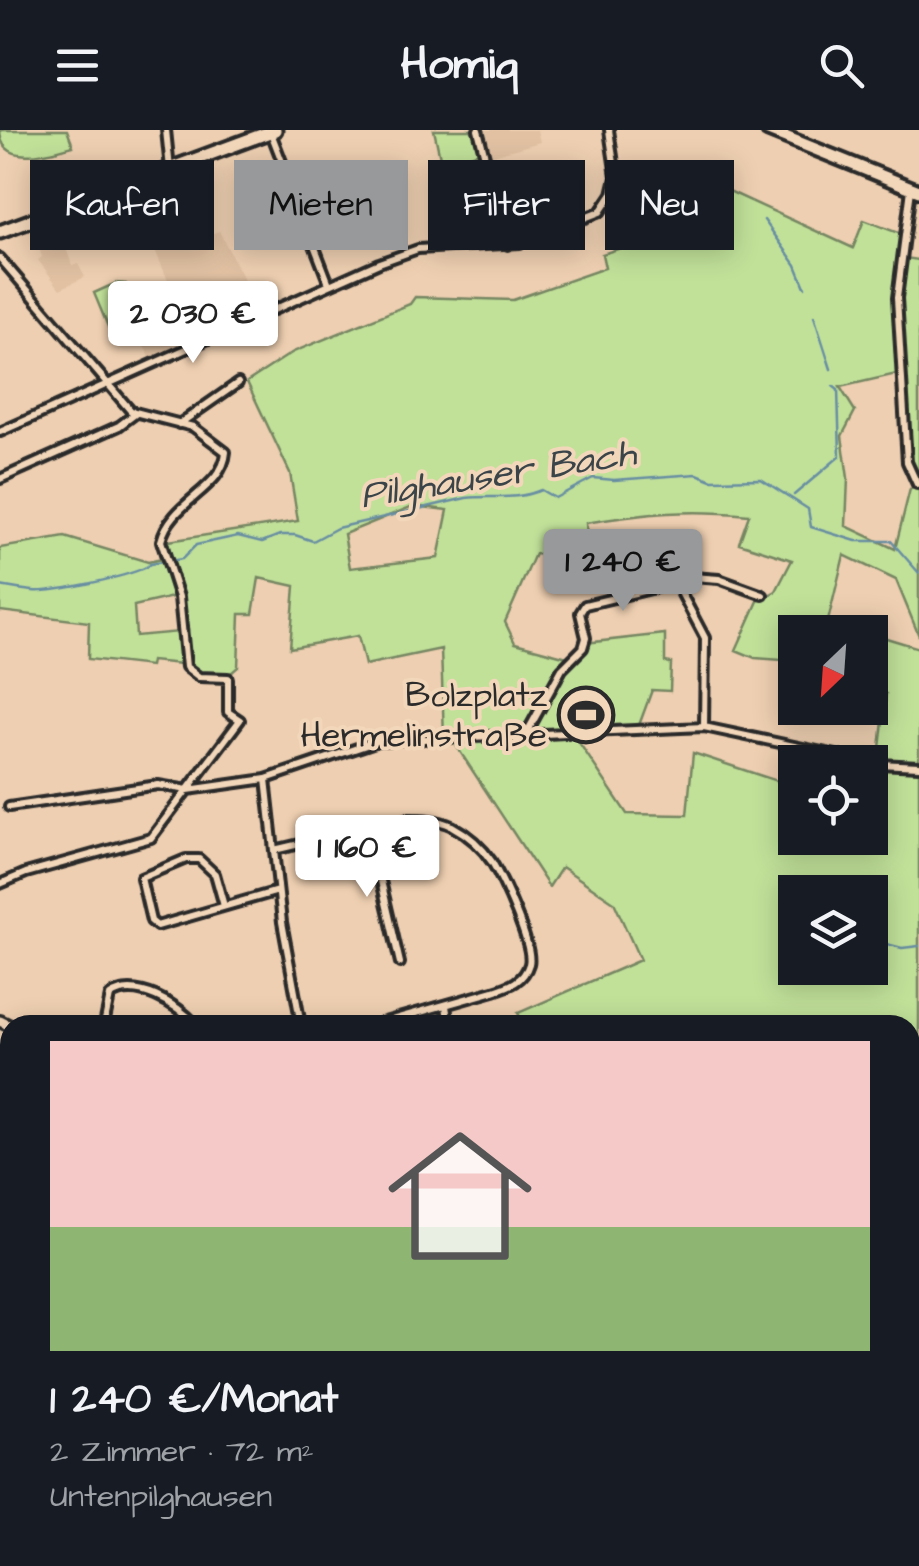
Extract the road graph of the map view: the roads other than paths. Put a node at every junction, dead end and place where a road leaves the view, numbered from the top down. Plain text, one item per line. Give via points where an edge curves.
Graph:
1 (166, 130) edge
2 (478, 130) edge
3 (609, 130) edge
4 (768, 130) edge
5 (273, 131) edge
6 (170, 160) edge
7 (201, 160) edge
8 (486, 160) edge
9 (915, 190) edge
10 (585, 219) edge
11 (30, 221) edge
12 (0, 232) edge
13 (428, 249) edge
14 (1, 260) edge
15 (329, 284) junction
16 (238, 383) dead end
17 (107, 385) junction
18 (135, 414) junction
19 (180, 424) junction
20 (0, 432) edge
21 (0, 478) edge
22 (917, 484) edge
23 (676, 583) junction
24 (763, 595) dead end
25 (704, 728) junction
26 (524, 736) junction
27 (919, 766) edge
28 (266, 780) junction
29 (188, 790) junction
30 (9, 806) dead end
31 (368, 829) junction
32 (274, 850) junction
33 (0, 884) edge
34 (278, 892) junction
35 (224, 906) junction
36 (400, 963) dead end
37 (446, 1006) junction
38 (106, 1015) edge
39 (183, 1015) edge
40 (299, 1015) edge
41 (412, 1015) edge
42 (447, 1015) edge

1 - 6 street
2 - 8 street
3 - 10 street via 616,178 605,206
4 - 9 main road
5 - 7 main road
5 - 15 street
9 - 22 street via 898,298 906,462
11 - 12 main road
13 - 15 street
14 - 17 street
15 - 17 street
16 - 19 street
17 - 18 street
17 - 20 street
18 - 19 street
18 - 21 street
19 - 29 street via 226,452 214,480 182,504 166,528 165,562 179,597 188,671 228,678 228,712 240,720
23 - 24 street via 680,576 697,575
23 - 25 street via 705,638
23 - 26 street via 585,605 583,648 562,670
25 - 26 street
25 - 27 street
26 - 28 street via 372,742
28 - 29 street
28 - 32 street
29 - 30 street via 158,786
29 - 33 street via 151,838
31 - 32 street
31 - 36 street
31 - 37 street via 406,820 452,826 492,863 530,950 527,970 512,985
32 - 34 street
34 - 35 street
34 - 40 street
35 - 35 street via 154,926 140,878 199,858 215,874
37 - 41 street
37 - 42 street
38 - 39 street via 110,996 131,989

